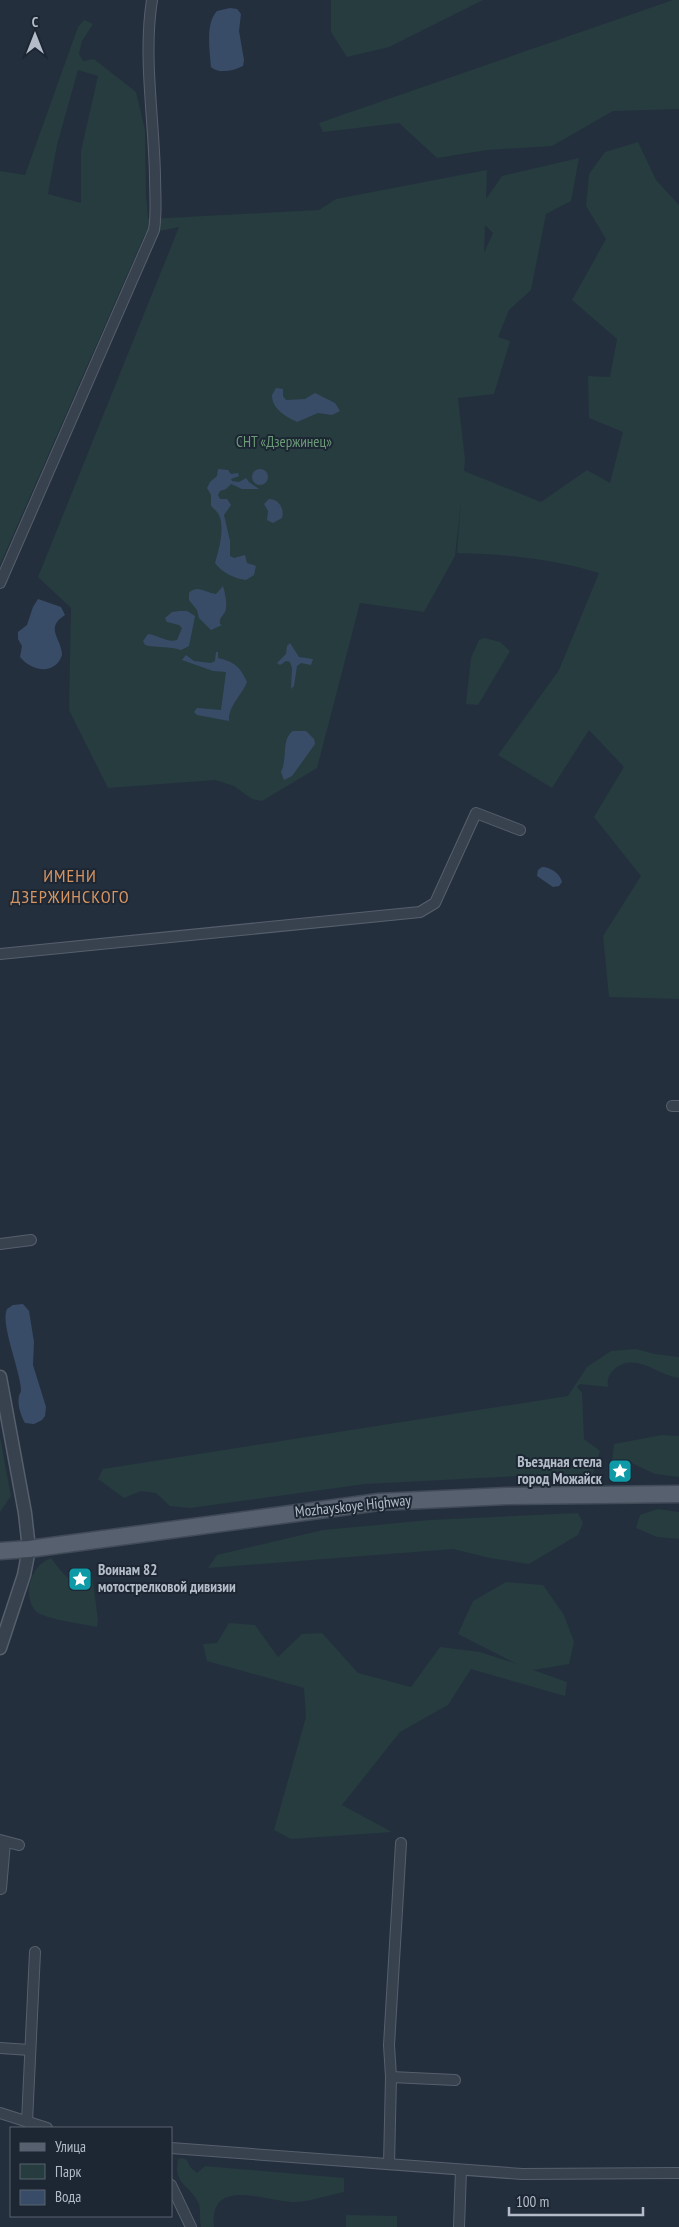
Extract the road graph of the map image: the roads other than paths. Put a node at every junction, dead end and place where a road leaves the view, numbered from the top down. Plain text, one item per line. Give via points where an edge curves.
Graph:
1 (153, 2) edge
2 (0, 583) edge
3 (520, 830) dead end
4 (0, 954) edge
5 (31, 1240) dead end
6 (0, 1244) edge
7 (0, 1377) edge
8 (679, 1494) edge
9 (30, 1549) junction
10 (0, 1551) edge
11 (0, 1648) edge
12 (2, 1841) edge
13 (401, 1843) dead end
14 (19, 1845) dead end
15 (1, 1889) edge
16 (35, 1952) dead end
17 (0, 2048) edge
18 (30, 2050) junction
19 (391, 2077) junction
20 (455, 2080) dead end
21 (0, 2113) edge
22 (27, 2122) junction
23 (44, 2127) edge
24 (172, 2148) edge
25 (389, 2164) junction
26 (461, 2170) junction
27 (679, 2172) edge
28 (172, 2186) edge
29 (191, 2227) edge
30 (459, 2227) edge

1 - 2 street via 149,26 156,209 154,230
3 - 4 street via 476,813 435,903 420,912
5 - 6 street
7 - 9 street
8 - 9 main road, Mozhayskoye Highway via 498,1496 379,1502
9 - 10 main road, Mozhayskoye Highway
9 - 11 street
12 - 14 street
12 - 15 street
13 - 19 street via 389,2045
16 - 18 street
17 - 18 street
18 - 22 street
19 - 20 street
19 - 25 street
21 - 22 street
22 - 23 street
24 - 25 street
25 - 26 street
26 - 27 street via 522,2174
26 - 30 street
28 - 29 street

